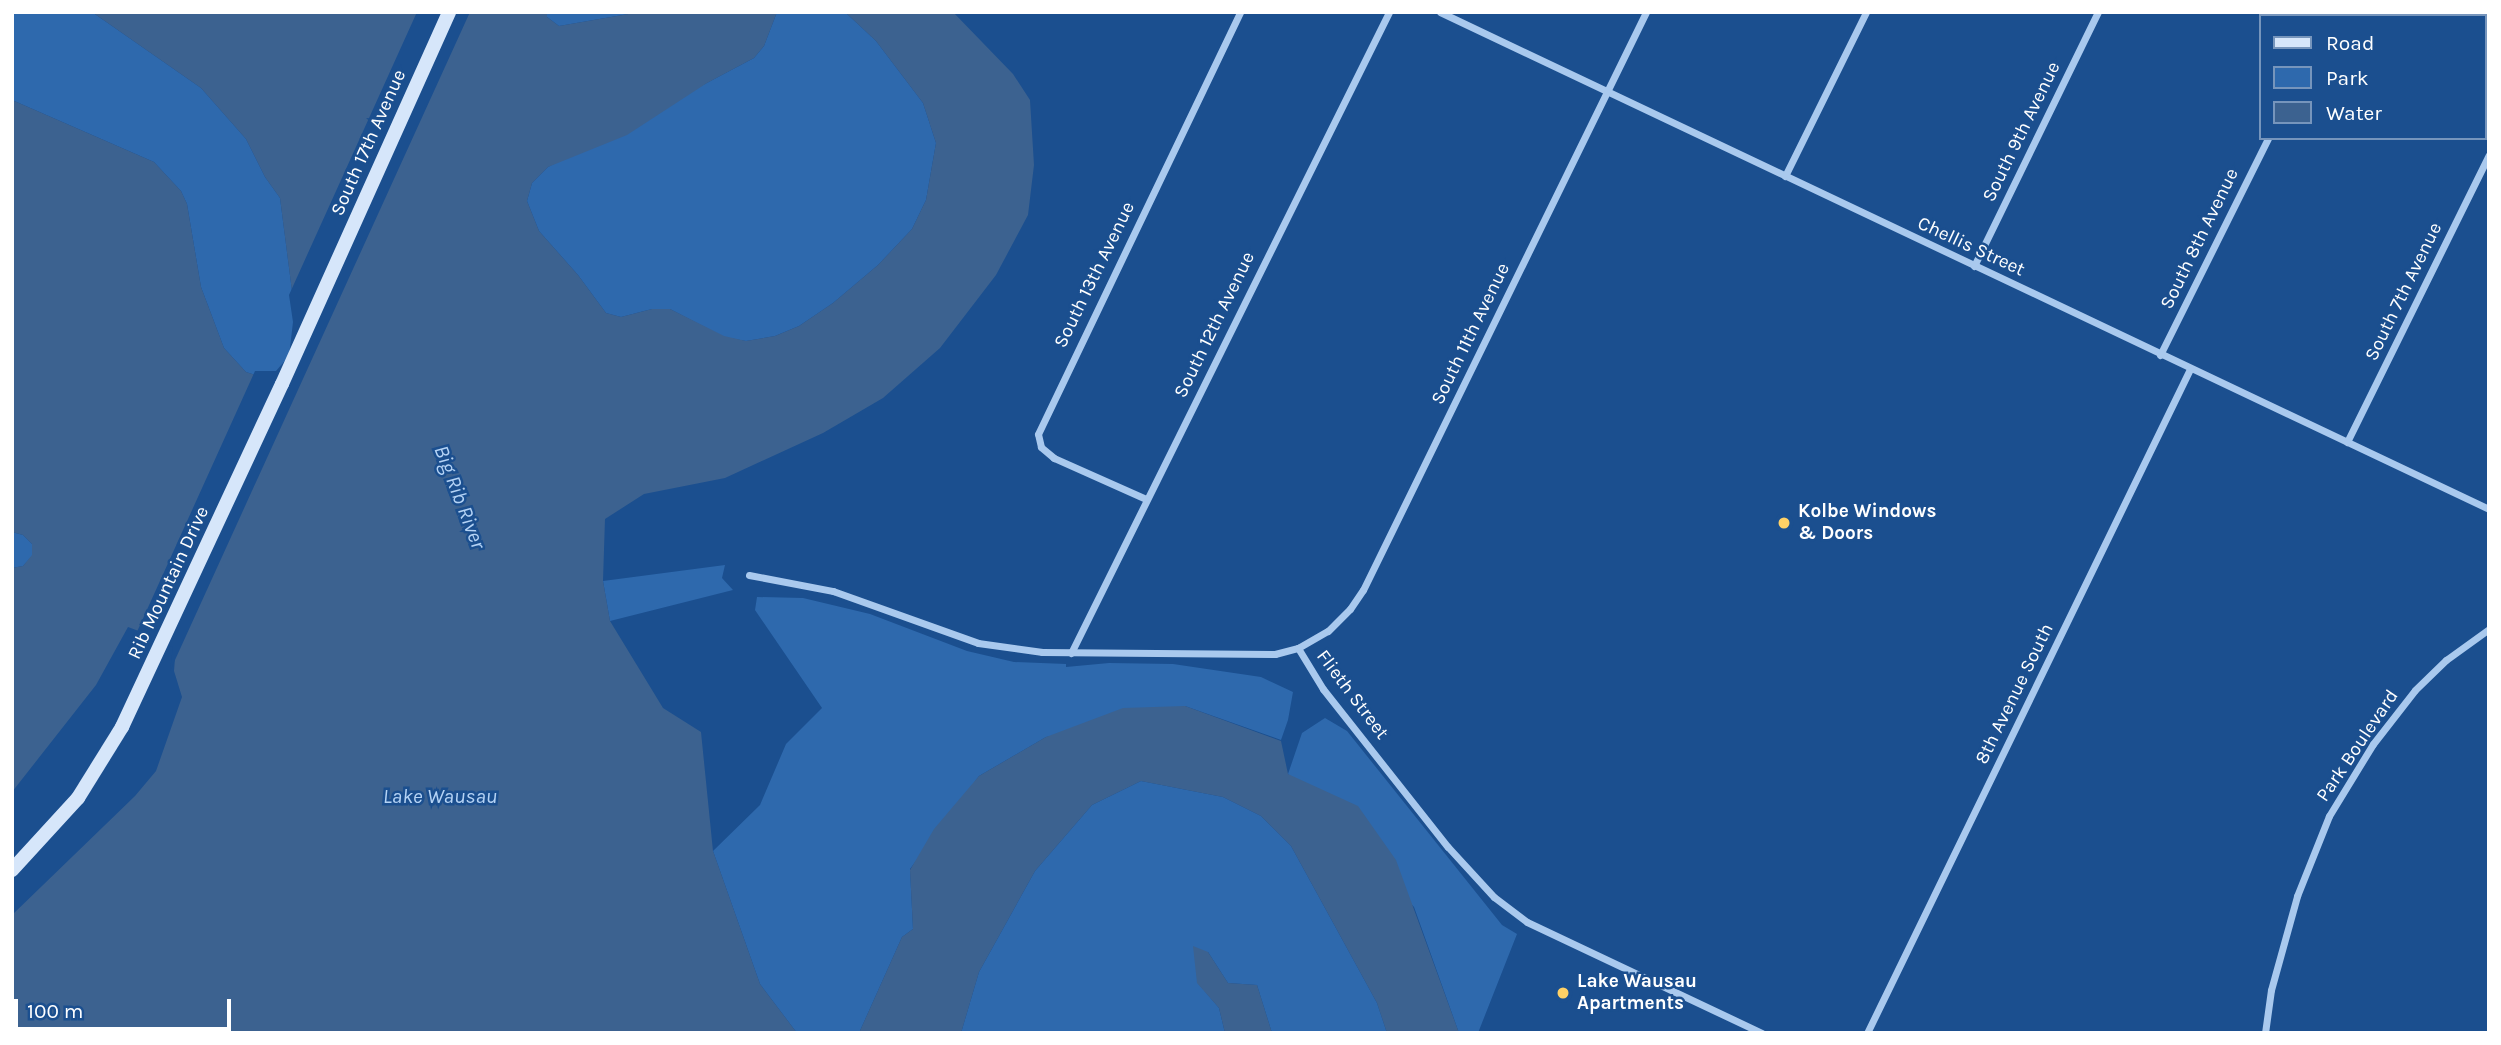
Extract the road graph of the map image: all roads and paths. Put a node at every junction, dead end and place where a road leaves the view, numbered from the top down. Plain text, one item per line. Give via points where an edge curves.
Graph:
1 (449, 12) edge
2 (1240, 12) edge
3 (1389, 12) edge
4 (1440, 12) edge
5 (1646, 12) edge
6 (1867, 12) edge
7 (2098, 12) edge
8 (1607, 92) junction
9 (2267, 140) edge
10 (2489, 155) edge
11 (1785, 176) junction
12 (1973, 266) junction
13 (324, 289) joint
14 (2160, 355) junction
15 (2190, 369) junction
16 (2347, 442) junction
17 (1146, 499) junction
18 (2489, 509) edge
19 (749, 575) dead end
20 (2489, 629) edge
21 (1298, 648) junction
22 (1071, 653) junction
23 (12, 870) edge
24 (1762, 1033) edge
25 (1867, 1033) edge
26 (2265, 1033) edge

1 - 13 main road, South 17th Avenue
2 - 17 street, South 13th Avenue via 1038,433 1041,447 1054,458
3 - 17 street, South 12th Avenue
4 - 8 street, Chellis Street
5 - 8 street, South 11th Avenue
6 - 11 street
7 - 12 street, South 9th Avenue
8 - 11 street, Chellis Street
8 - 21 street, South 11th Avenue via 1363,590 1328,631
9 - 14 street, South 8th Avenue
10 - 16 street, South 7th Avenue
11 - 12 street, Chellis Street
12 - 14 street, Chellis Street
13 - 23 main road, Rib Mountain Drive via 112,745 57,824
14 - 15 street, Chellis Street
15 - 16 street, Chellis Street
15 - 25 street, 8th Avenue South
16 - 18 street, Chellis Street
17 - 22 street, South 12th Avenue
19 - 22 street, Flieth Street via 833,591 978,643
20 - 26 street, Park Boulevard via 2446,660 2416,690 2373,744 2329,816 2297,896 2271,990
21 - 22 street, Flieth Street via 1252,655
21 - 24 street, Flieth Street via 1323,689 1494,898 1527,922

